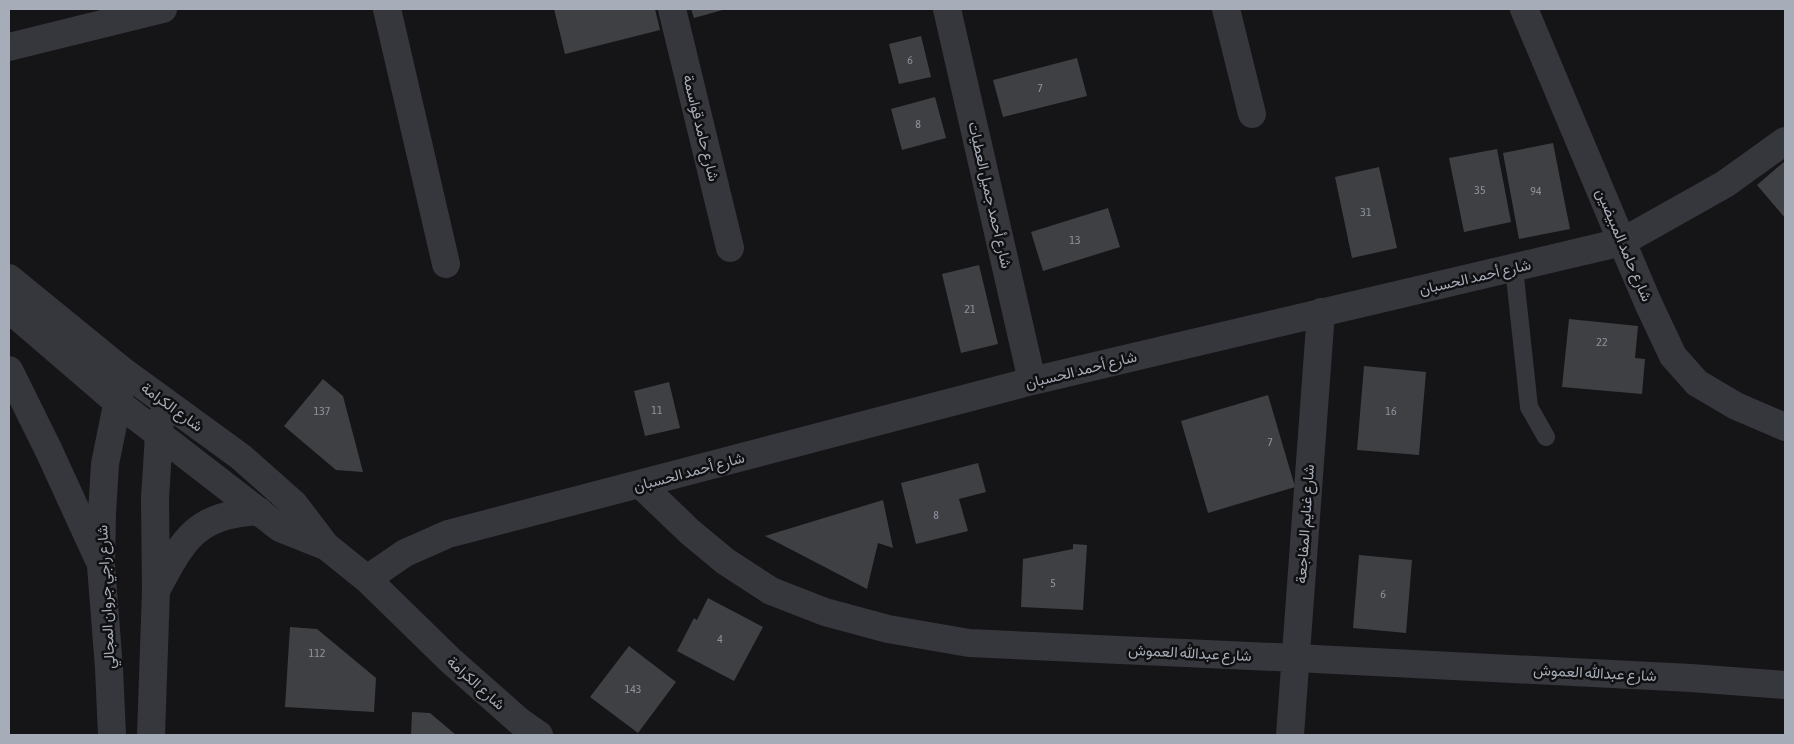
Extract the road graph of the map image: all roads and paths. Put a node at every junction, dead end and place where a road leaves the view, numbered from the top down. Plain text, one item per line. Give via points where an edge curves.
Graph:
1 (163, 9) edge
2 (387, 9) edge
3 (672, 9) edge
4 (947, 9) edge
5 (1226, 9) edge
6 (1524, 9) edge
7 (9, 47) edge
8 (1252, 114) dead end
9 (1785, 141) edge
10 (1622, 242) junction
11 (730, 248) dead end
12 (446, 264) dead end
13 (1514, 268) junction
14 (9, 278) edge
15 (9, 309) edge
16 (1321, 312) junction
17 (9, 370) edge
18 (123, 371) junction
19 (1032, 381) junction
20 (162, 401) junction
21 (117, 402) junction
22 (1785, 427) edge
23 (158, 432) junction
24 (1546, 436) dead end
25 (641, 485) junction
26 (259, 511) junction
27 (326, 546) junction
28 (101, 566) junction
29 (367, 579) junction
30 (156, 590) junction
31 (1296, 658) junction
32 (1785, 685) edge
33 (112, 735) edge
34 (151, 735) edge
35 (539, 735) edge
36 (1290, 735) edge

1 - 7 street
2 - 12 street
3 - 11 street, شارع حامد قواسمة
4 - 19 street, شارع أحمد جميل العطيات
5 - 8 street
6 - 10 street, شارع حامد المبيضين
9 - 10 street, شارع أحمد الحسبان via 1725,184
10 - 13 street, شارع أحمد الحسبان
10 - 22 street, شارع حامد المبيضين via 1674,356 1697,383 1736,406
13 - 16 street, شارع أحمد الحسبان
13 - 24 lane via 1529,407
14 - 18 street, شارع الكرامة
15 - 21 street, شارع الكرامة
16 - 19 street, شارع أحمد الحسبان
16 - 31 street, شارع غنايم المفاجعة
17 - 28 street
18 - 20 street, شارع الكرامة
18 - 21 street, شارع راجي جروان المجالي
19 - 25 street, شارع أحمد الحسبان
20 - 23 street
20 - 27 street, شارع الكرامة via 241,457 294,504
21 - 23 street, شارع الكرامة
21 - 28 street, شارع راجي جروان المجالي via 106,464
23 - 26 street, شارع الكرامة
23 - 30 street
25 - 29 street, شارع أحمد الحسبان via 448,534 405,553
25 - 31 street, شارع عبدالله العموش via 725,561 771,591 825,612 879,627 969,643
26 - 27 street, شارع الكرامة via 280,528
26 - 30 street via 216,518 195,531 178,549
27 - 29 street, شارع الكرامة
28 - 33 street, شارع راجي جروان المجالي
29 - 35 street, شارع الكرامة via 450,660
30 - 34 street
31 - 32 street, شارع عبدالله العموش
31 - 36 street, شارع غنايم المفاجعة

